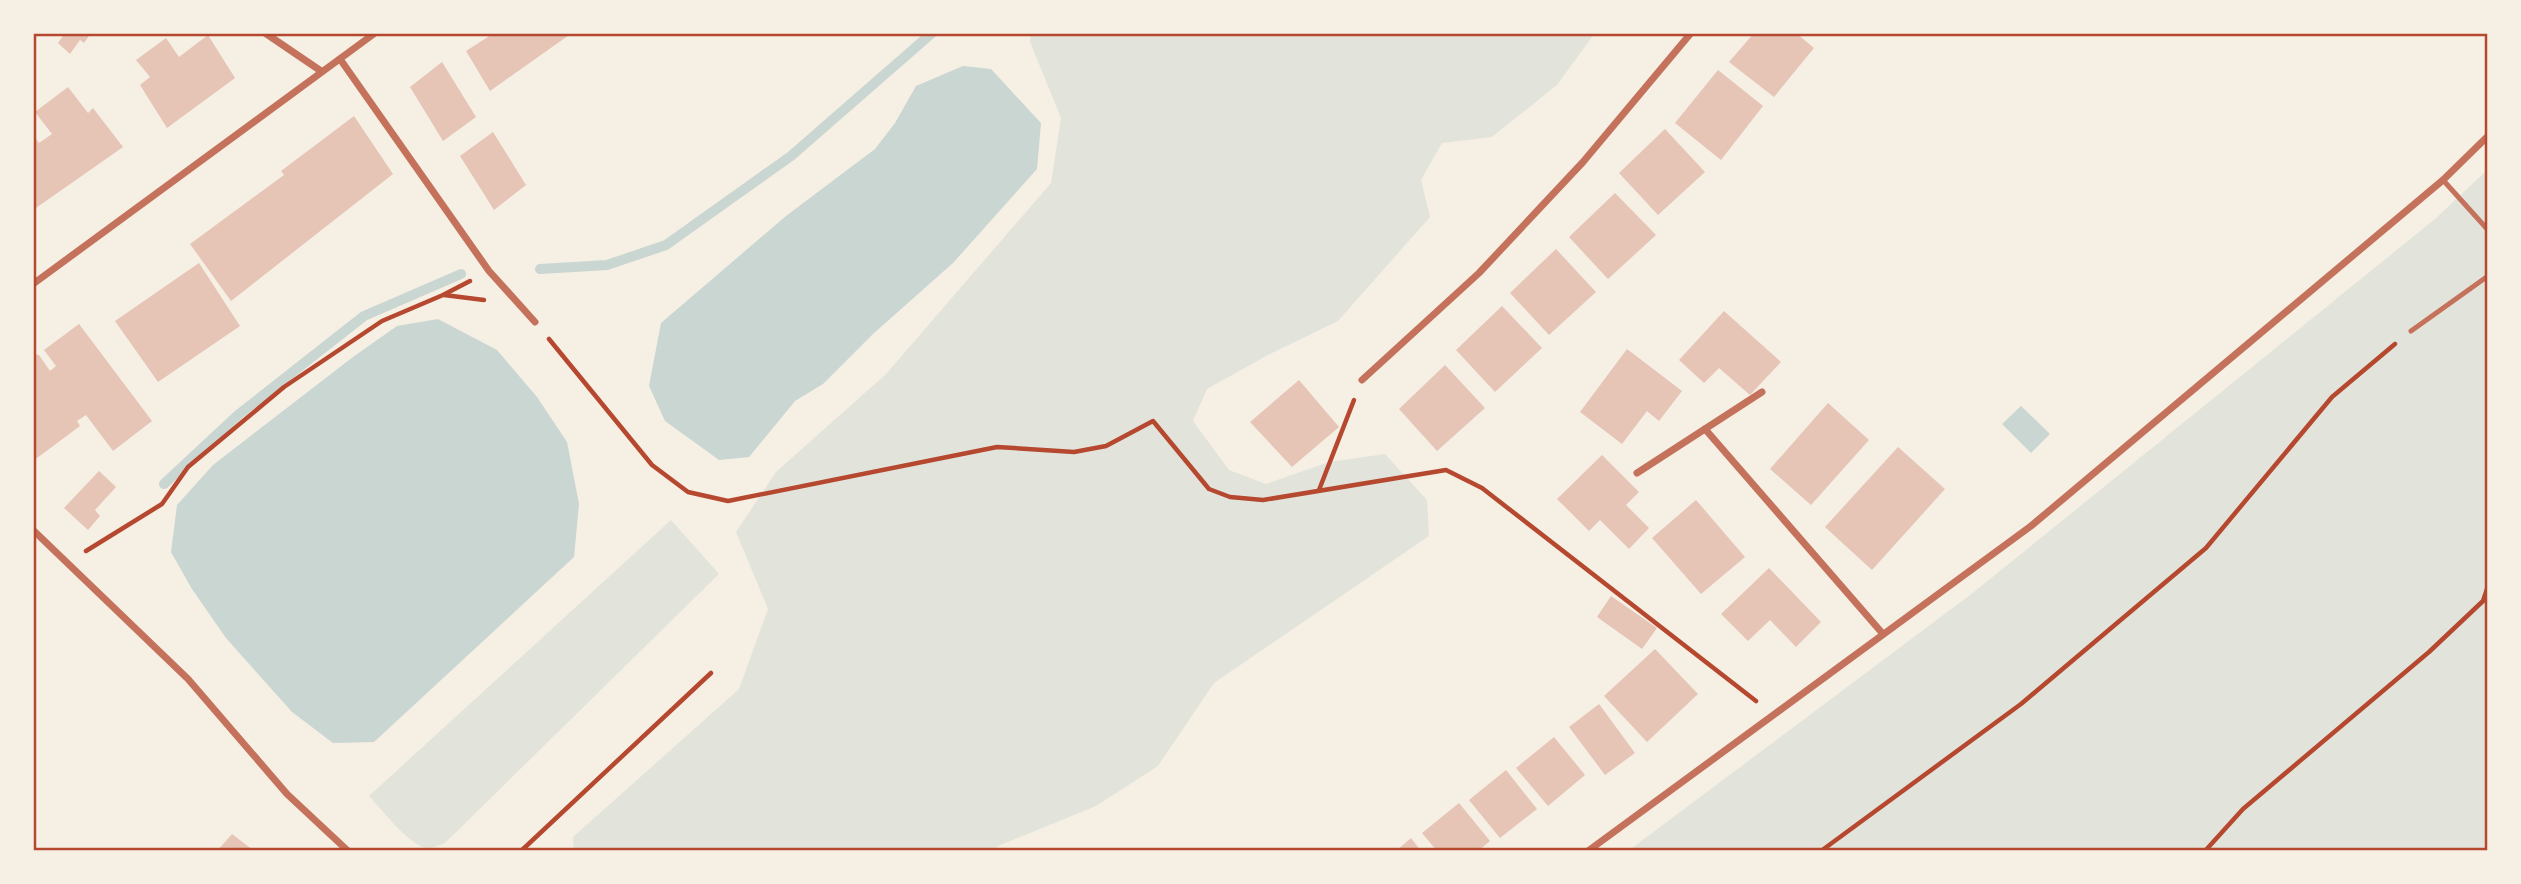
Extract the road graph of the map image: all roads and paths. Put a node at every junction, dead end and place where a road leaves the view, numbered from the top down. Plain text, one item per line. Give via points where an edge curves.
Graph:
1 (265, 33) edge
2 (375, 33) edge
3 (1691, 33) edge
4 (340, 59) junction
5 (321, 71) junction
6 (2488, 136) edge
7 (2443, 180) junction
8 (2488, 230) edge
9 (489, 271) junction
10 (2488, 276) edge
11 (33, 285) edge
12 (443, 295) junction
13 (514, 298) junction
14 (535, 322) joint
15 (2412, 331) joint
16 (1362, 380) joint
17 (1762, 392) dead end
18 (1705, 429) junction
19 (1637, 473) dead end
20 (1319, 491) junction
21 (33, 530) edge
22 (66, 562) junction
23 (2488, 586) edge
24 (1883, 634) junction
25 (711, 673) dead end
26 (1772, 714) junction
27 (348, 851) edge
28 (521, 851) edge
29 (1588, 851) edge
30 (1821, 851) edge
31 (2205, 851) edge

1 - 5 street
2 - 4 street
3 - 16 street via 1583,163 1479,273
4 - 5 street
4 - 9 street
5 - 11 street
6 - 7 street
7 - 8 lane
7 - 24 street via 2031,526
9 - 12 path
9 - 13 street
10 - 15 lane
12 - 13 path via 483,300 498,310
12 - 22 path via 382,321 284,387 188,467 162,504
13 - 14 street
14 - 20 path via 652,465 688,492 728,501 997,447 1074,452 1106,446 1153,421 1209,489 1230,497 1263,500
15 - 30 path via 2332,397 2206,548 2021,704
16 - 20 path
17 - 18 street
18 - 19 street
18 - 24 street
20 - 26 path via 1446,470 1482,488
21 - 22 street
22 - 27 street via 188,679 287,794
23 - 31 path via 2483,601 2429,652 2242,809
24 - 26 street
25 - 28 path
26 - 29 street

